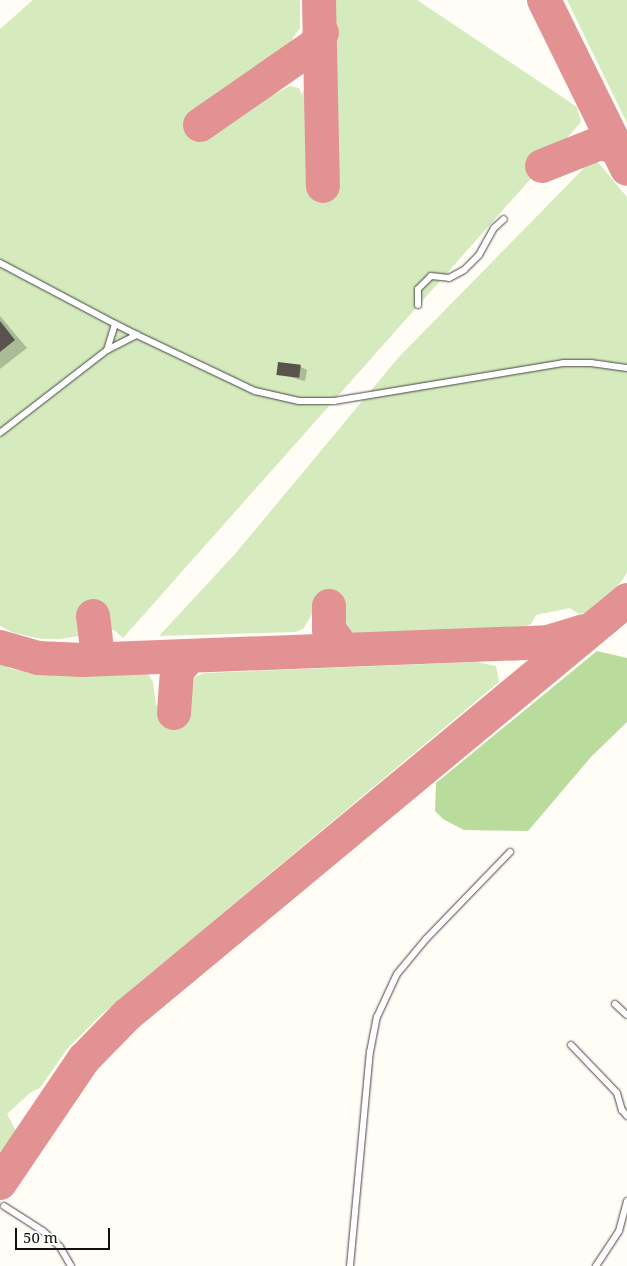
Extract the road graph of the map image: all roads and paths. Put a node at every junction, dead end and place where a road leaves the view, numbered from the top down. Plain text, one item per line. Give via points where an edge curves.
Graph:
1 (504, 219) dead end
2 (0, 263) edge
3 (418, 305) dead end
4 (115, 324) junction
5 (137, 335) junction
6 (107, 350) junction
7 (627, 368) edge
8 (0, 433) edge
9 (510, 852) dead end
10 (616, 1004) dead end
11 (627, 1015) edge
12 (571, 1045) dead end
13 (627, 1116) edge
14 (627, 1200) edge
15 (4, 1206) dead end
16 (71, 1266) edge
17 (350, 1266) edge
18 (596, 1266) edge

1 - 3 lane via 494,228 479,255 464,270 449,278 432,276 418,289
2 - 4 lane
4 - 5 lane
4 - 6 lane
5 - 6 lane
5 - 7 lane via 255,391 299,401 334,401 556,364 591,363
6 - 8 lane
9 - 17 lane via 426,939 397,974 378,1017 370,1052
10 - 11 lane
12 - 13 lane via 617,1093
14 - 18 lane via 618,1231
15 - 16 lane via 43,1231 60,1248

